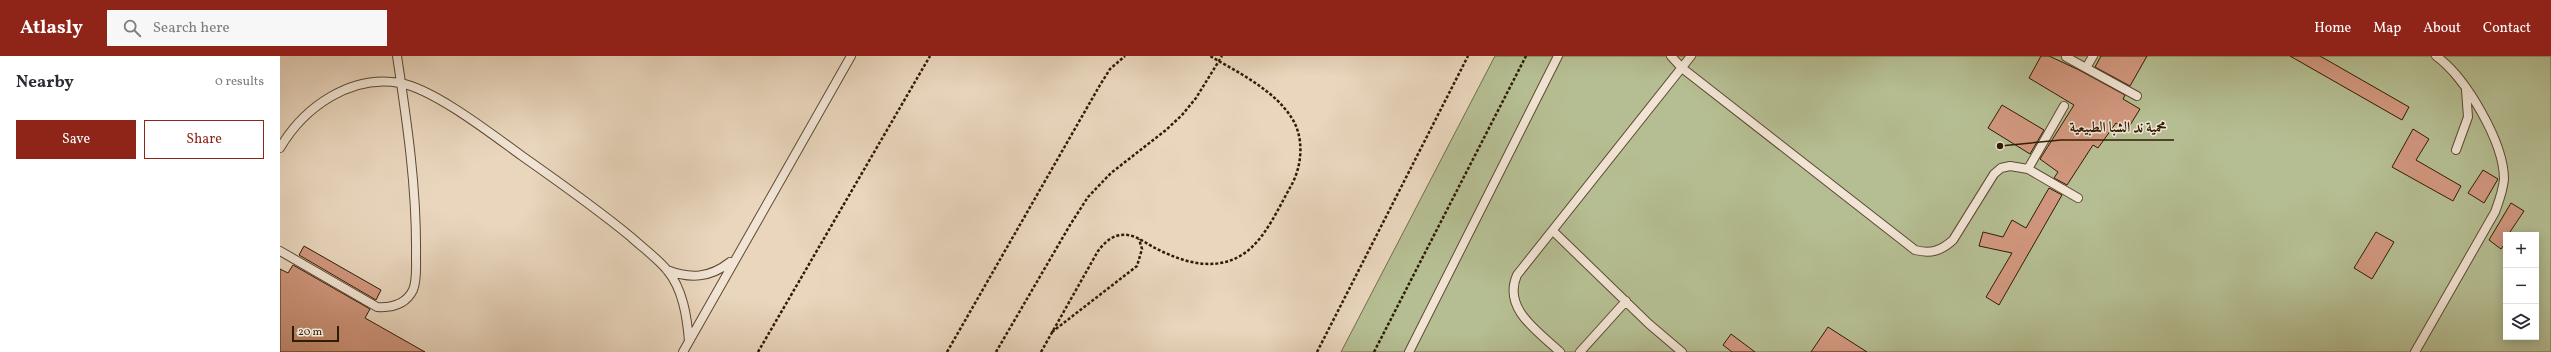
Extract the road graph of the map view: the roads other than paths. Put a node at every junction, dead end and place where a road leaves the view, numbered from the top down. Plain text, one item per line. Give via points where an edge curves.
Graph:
1 (397, 56) edge
2 (851, 56) edge
3 (1558, 56) edge
4 (1671, 56) edge
5 (1691, 56) edge
6 (2093, 56) edge
7 (2436, 56) edge
8 (2066, 57) dead end
9 (1682, 68) junction
10 (2086, 68) junction
11 (401, 83) junction
12 (2465, 85) junction
13 (2137, 96) dead end
14 (2064, 106) dead end
15 (280, 148) edge
16 (2456, 150) dead end
17 (2028, 169) junction
18 (2078, 198) dead end
19 (1553, 231) junction
20 (280, 251) edge
21 (734, 260) junction
22 (667, 270) junction
23 (1626, 301) junction
24 (689, 341) junction
25 (683, 352) edge
26 (1409, 352) edge
27 (1560, 352) edge
28 (1580, 352) edge
29 (1682, 352) edge
30 (2415, 352) edge

1 - 11 lane
2 - 21 lane
3 - 26 lane
4 - 9 lane
5 - 9 lane
6 - 10 lane
7 - 12 lane
8 - 10 lane
9 - 17 lane via 1915,250 1930,252 1945,247 1953,240 1994,174 2001,168 2019,166
9 - 19 lane
10 - 13 lane
11 - 15 lane via 370,83 335,94 316,105 300,120
11 - 20 lane via 412,163 416,240 414,289 408,298 399,305 377,307
11 - 22 lane via 426,94 475,123 583,200
12 - 16 lane via 2468,117
12 - 30 lane via 2475,100 2502,163 2504,180 2495,212
14 - 17 lane
17 - 18 lane
19 - 23 lane
19 - 27 lane via 1517,276 1513,291 1520,314
21 - 22 lane via 709,274 695,277
21 - 24 lane
22 - 24 lane via 685,312
23 - 28 lane
23 - 29 lane
24 - 25 lane

